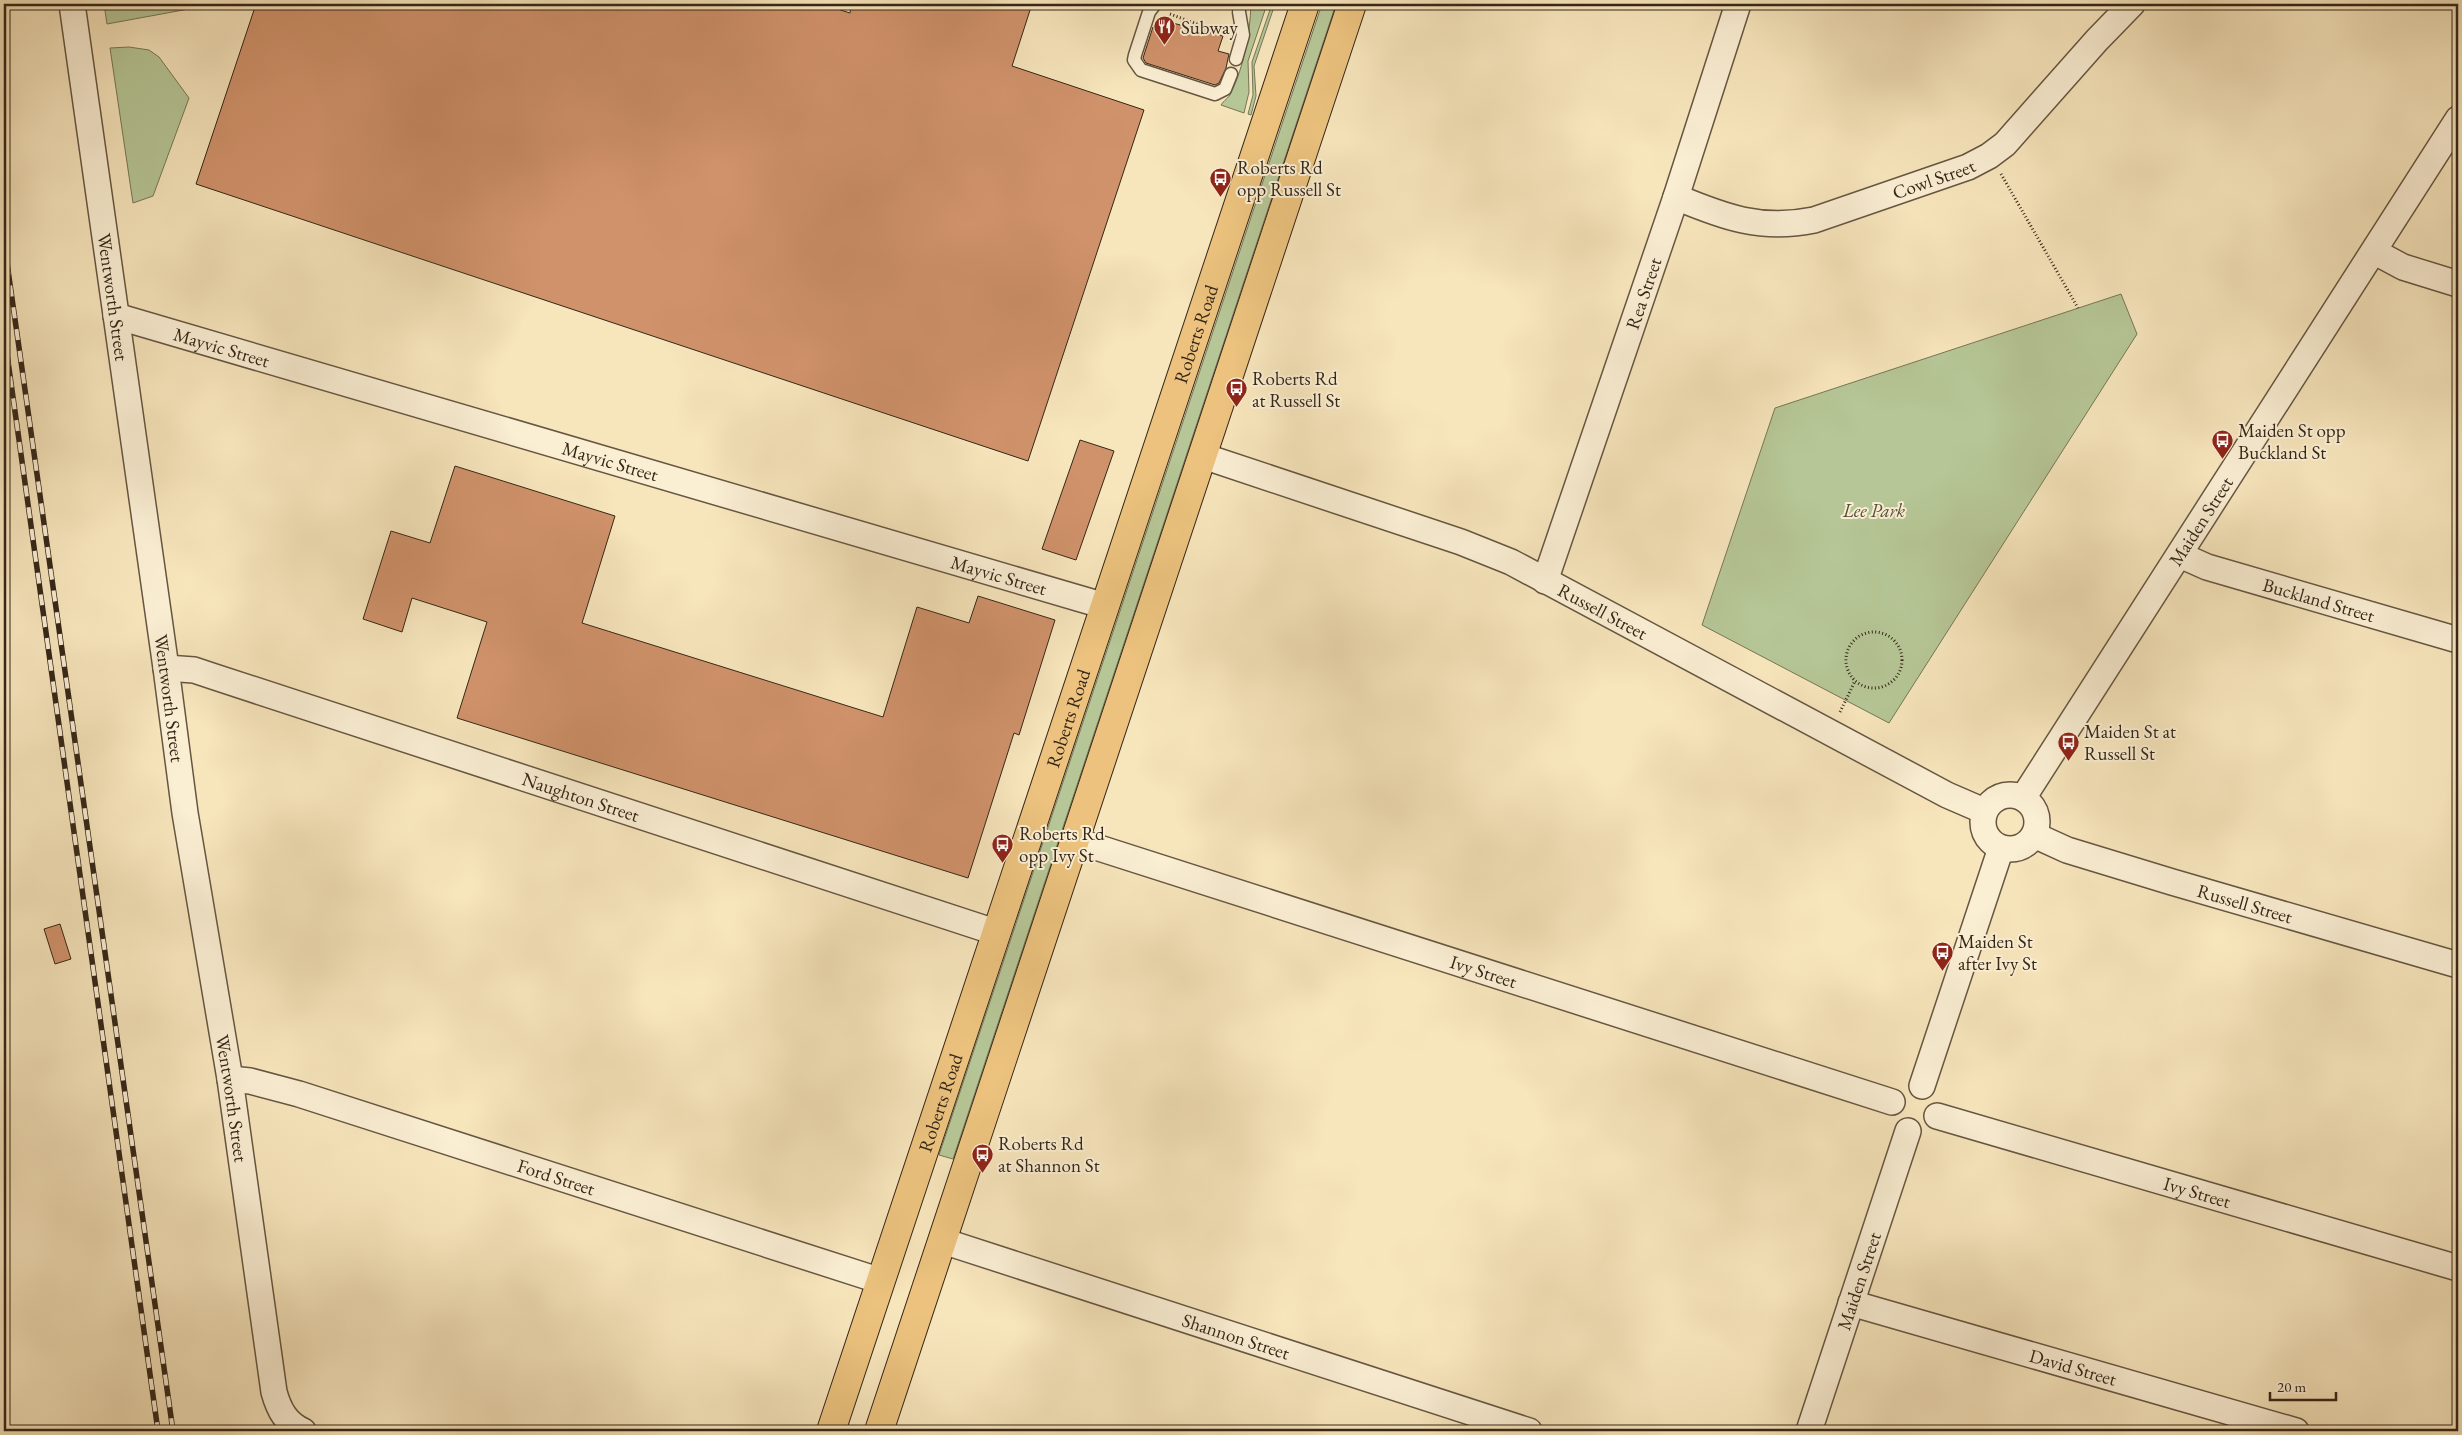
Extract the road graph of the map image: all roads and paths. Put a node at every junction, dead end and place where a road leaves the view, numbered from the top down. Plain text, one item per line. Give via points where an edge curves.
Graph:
1 (72, 4) edge
2 (1155, 4) edge
3 (1305, 4) edge
4 (1352, 4) edge
5 (1738, 4) edge
6 (2132, 4) edge
7 (1172, 6) dead end
8 (1239, 12) dead end
9 (1183, 20) junction
10 (1180, 26) dead end
11 (1204, 30) dead end
12 (1236, 59) dead end
13 (1231, 74) dead end
14 (2458, 119) edge
15 (1989, 156) junction
16 (1676, 197) junction
17 (2375, 252) junction
18 (2458, 284) edge
19 (2078, 308) dead end
20 (116, 316) junction
21 (1203, 456) junction
22 (2180, 555) junction
23 (1545, 581) junction
24 (1105, 606) junction
25 (2458, 640) edge
26 (166, 668) junction
27 (1855, 681) junction
28 (1829, 733) junction
29 (2023, 798) junction
30 (1984, 811) junction
31 (2034, 835) junction
32 (1074, 840) junction
33 (2001, 848) junction
34 (995, 932) junction
35 (2458, 965) edge
36 (230, 1079) junction
37 (1922, 1086) junction
38 (1892, 1102) junction
39 (1937, 1116) junction
40 (1908, 1131) junction
41 (943, 1240) junction
42 (2458, 1268) edge
43 (881, 1281) junction
44 (1851, 1303) junction
45 (303, 1431) edge
46 (831, 1431) edge
47 (879, 1431) edge
48 (1529, 1431) edge
49 (1809, 1431) edge
50 (2296, 1431) edge

1 - 20 street, Wentworth Street
2 - 13 lane via 1149,12 1134,60 1141,70 1215,94 1225,89
3 - 24 highway, Roberts Road
4 - 21 highway
5 - 16 street, Rea Street
6 - 15 street, Cowl Street via 2020,129
7 - 9 path via 1169,15
8 - 12 lane via 1243,35
9 - 10 path
9 - 11 path via 1205,27
14 - 17 street, Maiden Street
15 - 16 street, Cowl Street via 1941,177 1814,220 1790,225 1752,223 1709,211
15 - 19 path via 2009,185
16 - 23 street, Rea Street
17 - 18 street via 2403,267
17 - 22 street, Maiden Street
20 - 24 street, Mayvic Street
20 - 26 street, Wentworth Street
21 - 23 street, Russell Street via 1461,542 1511,562
21 - 32 highway
22 - 25 street, Buckland Street via 2207,567
22 - 29 street, Maiden Street
23 - 28 street, Russell Street
24 - 34 highway, Roberts Road
26 - 34 street, Naughton Street via 194,670
26 - 36 street, Wentworth Street via 185,813
27 - 27 path via 1849,673 1846,655 1856,638 1874,632 1892,638 1902,662 1895,678 1880,687 1863,686
27 - 28 path
28 - 30 street, Russell Street
29 - 30 street via 2010,794 2001,796
29 - 31 street via 2036,814
30 - 33 street via 1984,833
31 - 33 street via 2022,847
31 - 35 street, Russell Street via 2067,850 2163,880
32 - 38 street, Ivy Street
32 - 41 highway
33 - 37 street
34 - 43 highway, Roberts Road
36 - 43 street, Ford Street via 300,1094
36 - 45 street, Wentworth Street via 274,1392 283,1415
37 - 38 street via 1908,1086
37 - 39 street via 1934,1095
38 - 40 street via 1893,1116 1901,1128
39 - 40 street via 1929,1127
39 - 42 street, Ivy Street
40 - 44 street, Maiden Street
41 - 47 highway
41 - 48 street, Shannon Street
43 - 46 highway, Roberts Road
44 - 49 street, Maiden Street
44 - 50 street, David Street

